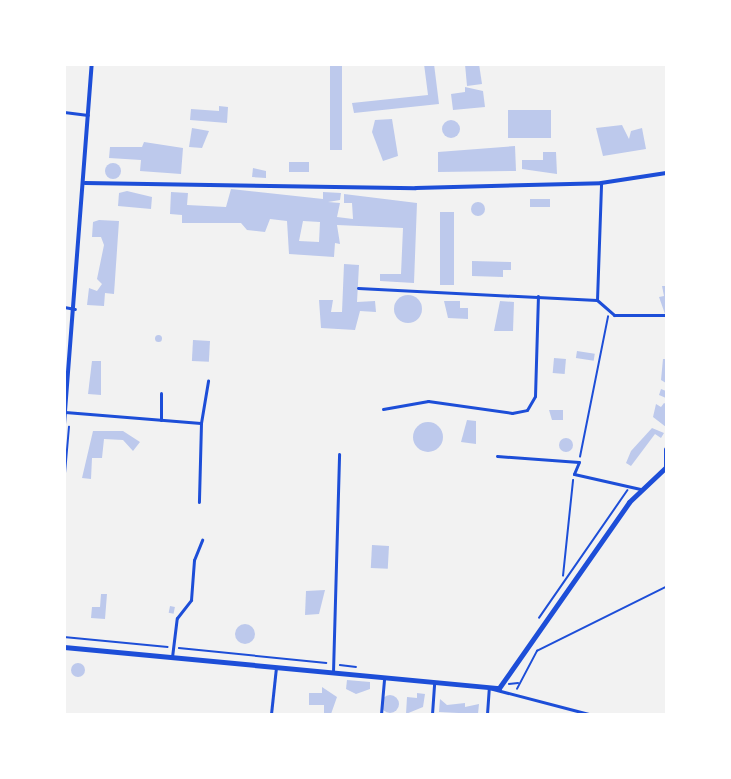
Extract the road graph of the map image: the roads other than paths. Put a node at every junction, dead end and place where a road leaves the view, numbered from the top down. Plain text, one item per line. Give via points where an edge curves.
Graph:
1 (92, 64) edge
2 (64, 112) edge
3 (90, 116) junction
4 (666, 173) edge
5 (85, 183) junction
6 (601, 183) junction
7 (358, 288) dead end
8 (538, 296) junction
9 (597, 300) junction
10 (64, 307) edge
11 (75, 309) junction
12 (666, 315) edge
13 (208, 381) dead end
14 (161, 393) dead end
15 (383, 409) dead end
16 (65, 412) edge
17 (160, 420) junction
18 (201, 423) junction
19 (64, 424) edge
20 (666, 449) edge
21 (339, 454) dead end
22 (497, 456) dead end
23 (666, 467) edge
24 (640, 489) junction
25 (199, 502) dead end
26 (202, 540) dead end
27 (64, 647) edge
28 (172, 657) junction
29 (276, 667) junction
30 (333, 674) junction
31 (384, 678) junction
32 (434, 683) junction
33 (489, 688) junction
34 (271, 714) edge
35 (381, 714) edge
36 (432, 714) edge
37 (487, 714) edge
38 (589, 714) edge

1 - 3 street
2 - 3 street
3 - 5 street
4 - 6 street
5 - 6 street via 357,188
5 - 11 street
6 - 9 street
7 - 8 street
8 - 9 street
8 - 15 street via 535,396 527,410 512,413 428,401
9 - 12 street via 609,313
10 - 11 street
11 - 16 street
13 - 18 street
14 - 17 street
16 - 17 street
16 - 19 street
17 - 18 street
18 - 25 street
20 - 23 main road
21 - 30 street
22 - 24 street via 579,462 574,474
23 - 24 main road
24 - 33 main road via 504,684
26 - 28 street via 194,560 191,600 177,618
27 - 28 main road
28 - 29 main road
29 - 30 main road
29 - 34 street
30 - 31 main road
31 - 32 main road
31 - 35 street
32 - 33 main road
32 - 36 street
33 - 37 street
33 - 38 street

